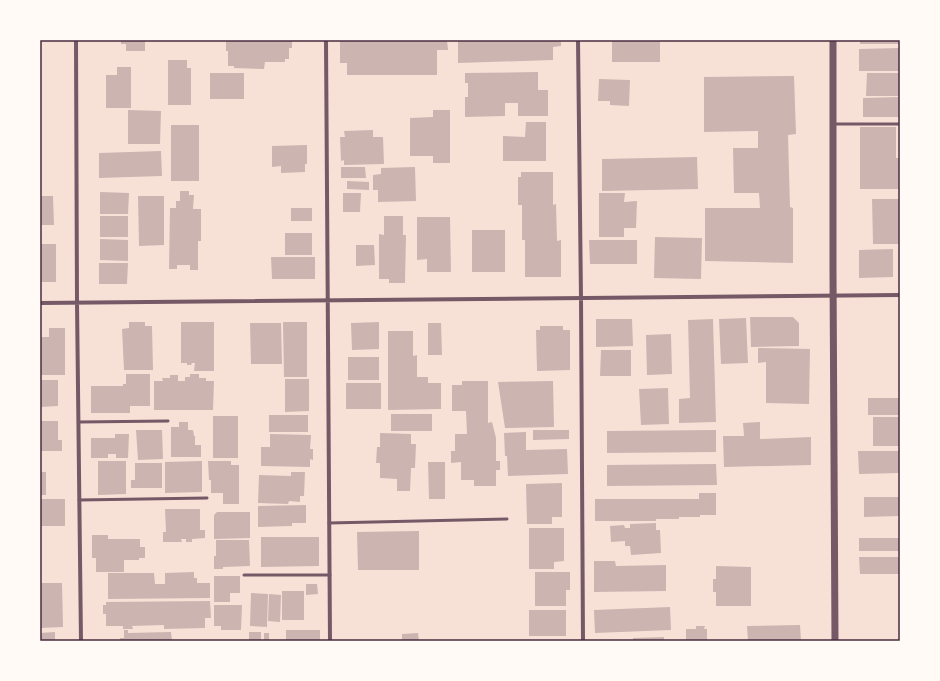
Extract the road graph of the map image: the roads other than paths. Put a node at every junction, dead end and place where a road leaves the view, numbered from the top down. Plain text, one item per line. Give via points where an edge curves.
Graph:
1 (76, 40) edge
2 (326, 40) edge
3 (578, 40) edge
4 (833, 40) edge
5 (833, 124) junction
6 (900, 124) edge
7 (900, 295) edge
8 (833, 296) junction
9 (581, 298) junction
10 (328, 300) junction
11 (40, 303) edge
12 (78, 303) junction
13 (168, 421) dead end
14 (79, 422) junction
15 (207, 498) dead end
16 (79, 500) junction
17 (507, 519) dead end
18 (329, 523) junction
19 (244, 575) dead end
20 (330, 575) junction
21 (81, 641) edge
22 (330, 641) edge
23 (583, 641) edge
24 (835, 641) edge

1 - 12 street
2 - 10 street
3 - 9 street
4 - 5 street
5 - 6 lane
5 - 8 street
7 - 8 street
8 - 9 street
8 - 24 street
9 - 10 street
9 - 23 street
10 - 12 street
10 - 18 street
11 - 12 street
12 - 14 street
13 - 14 lane
14 - 16 street
15 - 16 lane
16 - 21 street
17 - 18 lane
18 - 20 street
19 - 20 lane
20 - 22 street

